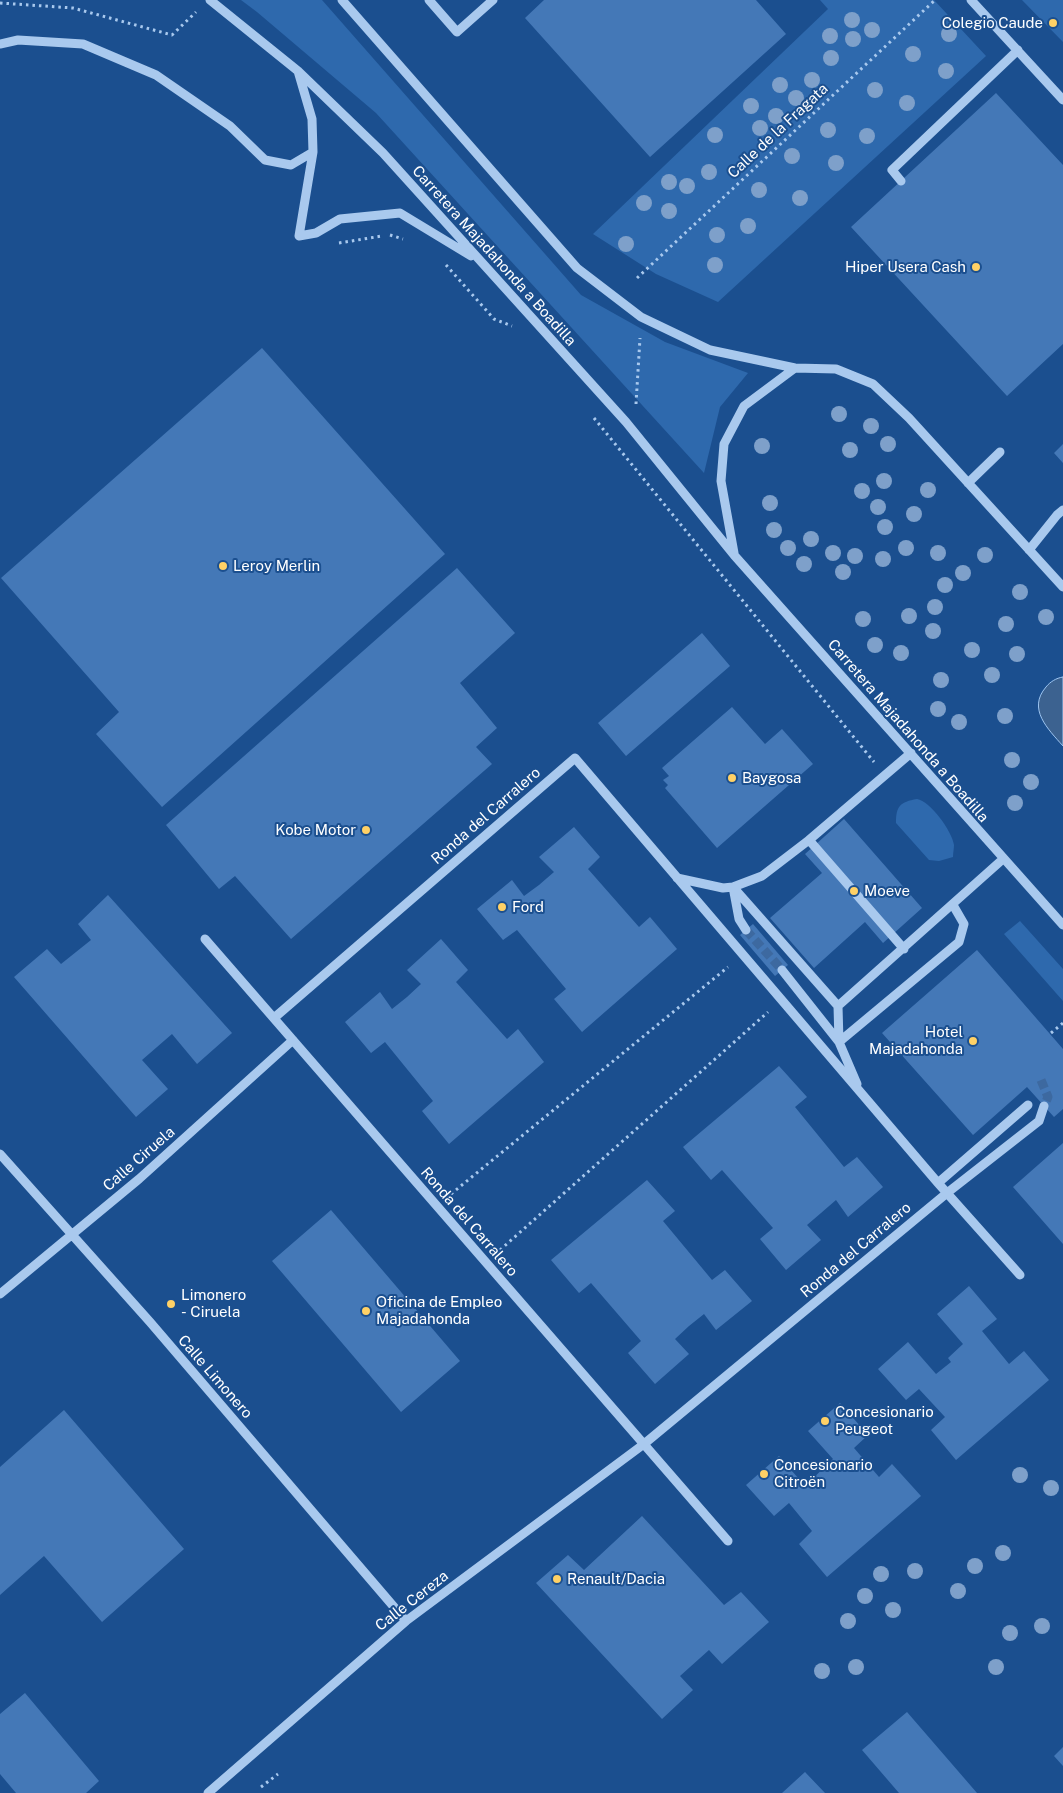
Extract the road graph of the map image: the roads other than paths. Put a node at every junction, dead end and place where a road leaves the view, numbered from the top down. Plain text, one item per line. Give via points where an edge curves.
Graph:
1 (210, 0) edge
2 (342, 0) edge
3 (429, 0) edge
4 (493, 0) edge
5 (971, 0) edge
6 (0, 44) edge
7 (1018, 50) junction
8 (298, 71) junction
9 (1063, 100) edge
10 (313, 152) junction
11 (901, 181) dead end
12 (480, 261) junction
13 (795, 368) junction
14 (1000, 452) dead end
15 (968, 484) junction
16 (1063, 510) edge
17 (1029, 550) junction
18 (734, 555) junction
19 (1063, 587) edge
20 (911, 754) junction
21 (809, 840) junction
22 (1003, 859) junction
23 (677, 878) junction
24 (733, 887) junction
25 (953, 904) junction
26 (1063, 925) edge
27 (746, 930) tunnel mouth
28 (205, 939) dead end
29 (904, 949) junction
30 (782, 970) tunnel mouth
31 (838, 1006) junction
32 (274, 1018) junction
33 (293, 1040) junction
34 (839, 1042) junction
35 (860, 1092) junction
36 (1028, 1105) dead end
37 (1044, 1106) tunnel mouth
38 (0, 1154) edge
39 (938, 1184) junction
40 (947, 1193) junction
41 (72, 1235) junction
42 (1020, 1275) dead end
43 (0, 1294) edge
44 (644, 1444) junction
45 (728, 1541) dead end
46 (406, 1622) junction
47 (208, 1793) edge

1 - 8 street, Carretera Majadahonda a Boadilla
2 - 13 street via 577,268 641,317 710,350
3 - 4 street via 458,32
5 - 7 street
6 - 10 street via 18,40 84,44 156,75 230,126 265,160 291,165
7 - 9 street
7 - 11 street via 892,170
8 - 10 street via 312,119
8 - 12 street, Carretera Majadahonda a Boadilla via 383,153
10 - 12 street via 299,236 316,233 340,219 400,213
12 - 18 street, Carretera Majadahonda a Boadilla via 626,422
13 - 15 street via 836,369 873,384 909,418
13 - 18 street via 744,406 724,444 721,481
14 - 15 street
15 - 17 street
16 - 17 street
17 - 19 street
18 - 20 street, Carretera Majadahonda a Boadilla
20 - 21 street
20 - 22 street, Carretera Majadahonda a Boadilla
21 - 24 street via 762,876
21 - 29 street
22 - 25 street
22 - 26 street, Carretera Majadahonda a Boadilla
23 - 24 street via 723,888
23 - 32 street, Ronda del Carralero via 575,758
23 - 35 street, Ronda del Carralero
24 - 27 street via 738,919
24 - 31 street
25 - 29 street
25 - 34 street via 964,924 959,942
28 - 32 street, Ronda del Carralero
29 - 31 street
30 - 34 street
31 - 34 street, Ronda del Carralero
32 - 33 street, Ronda del Carralero
33 - 41 street, Calle Ciruela
33 - 44 street, Ronda del Carralero
34 - 35 street, Ronda del Carralero
35 - 39 street, Ronda del Carralero
36 - 39 street
37 - 40 street via 1039,1121
38 - 41 street, Calle Limonero
39 - 40 street, Ronda del Carralero
40 - 42 street, Ronda del Carralero
40 - 44 street, Ronda del Carralero
41 - 43 street, Calle Ciruela
41 - 46 street, Calle Limonero
44 - 45 street, Ronda del Carralero
44 - 46 street, Calle Cereza
46 - 47 street, Calle Cereza

